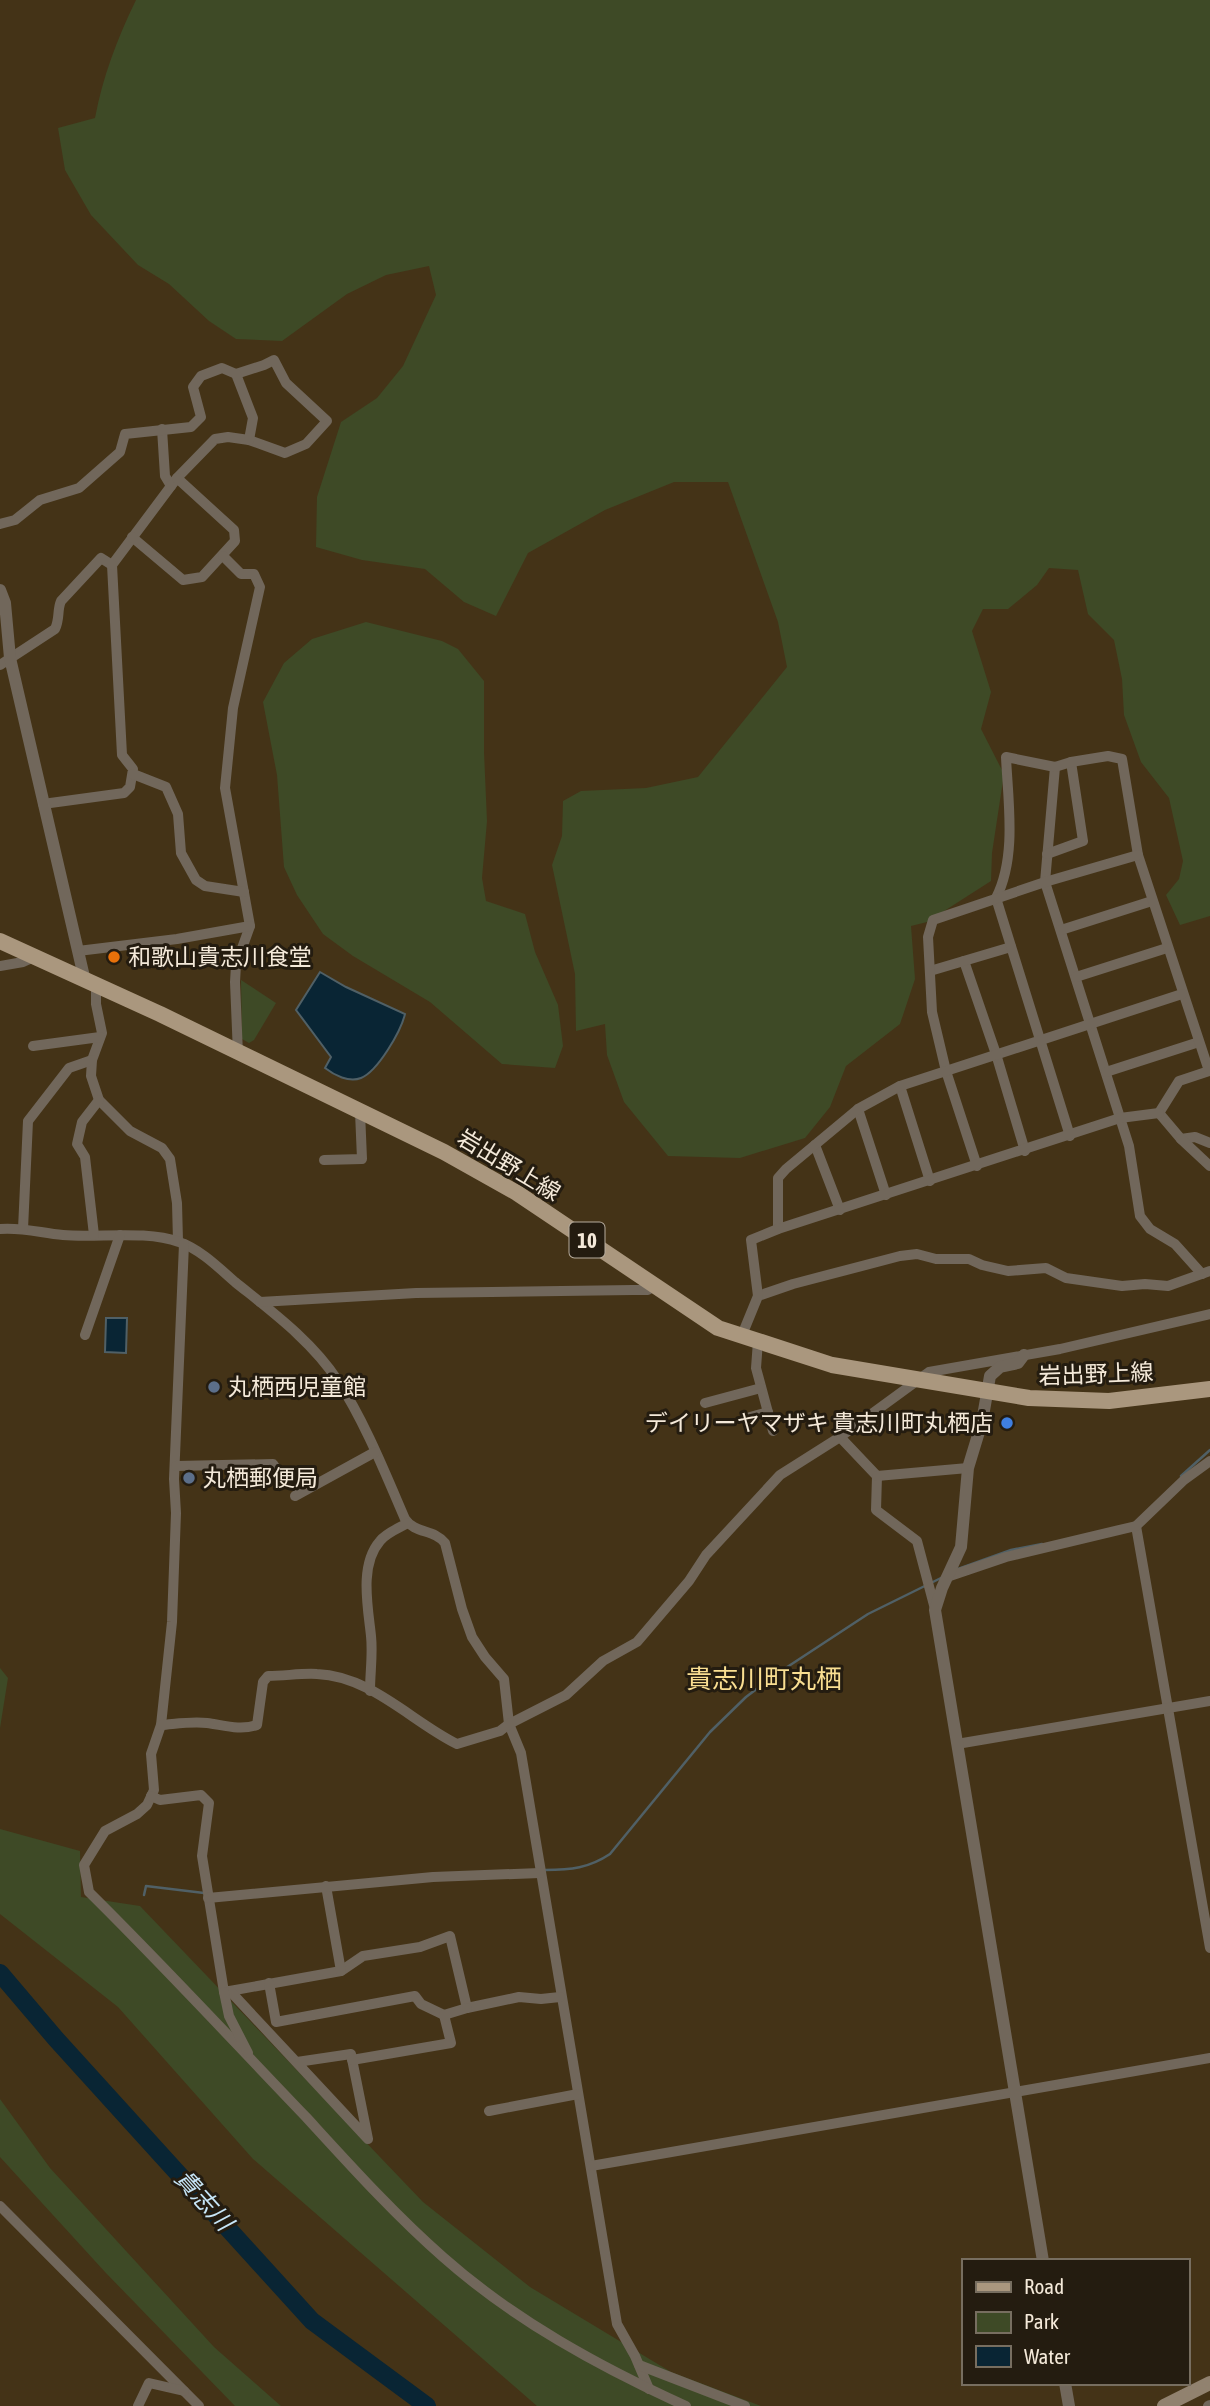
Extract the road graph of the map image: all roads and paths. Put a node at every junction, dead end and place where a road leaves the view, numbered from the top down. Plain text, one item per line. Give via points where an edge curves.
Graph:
1 (236, 374) junction
2 (162, 429) junction
3 (249, 440) junction
4 (174, 482) junction
5 (0, 524) edge
6 (132, 537) junction
7 (223, 556) junction
8 (112, 565) junction
9 (0, 590) edge
10 (5, 662) edge
11 (1071, 762) junction
12 (1055, 767) junction
13 (133, 774) junction
14 (43, 804) junction
15 (1047, 854) junction
16 (1138, 855) junction
17 (1045, 881) junction
18 (244, 892) junction
19 (996, 898) junction
20 (1152, 901) junction
21 (250, 926) junction
22 (1061, 930) junction
23 (0, 941) edge
24 (1011, 947) junction
25 (1167, 948) junction
26 (78, 951) junction
27 (34, 957) junction
28 (964, 961) junction
29 (0, 966) edge
30 (930, 971) junction
31 (1076, 976) junction
32 (91, 983) junction
33 (1182, 994) junction
34 (1091, 1023) junction
35 (100, 1037) junction
36 (1041, 1040) junction
37 (1199, 1042) junction
38 (33, 1046) dead end
39 (239, 1054) junction
40 (996, 1054) junction
41 (92, 1060) junction
42 (946, 1071) junction
43 (1106, 1072) junction
44 (900, 1086) junction
45 (99, 1100) junction
46 (858, 1109) junction
47 (360, 1112) junction
48 (1159, 1113) junction
49 (1120, 1118) junction
50 (1070, 1136) junction
51 (1181, 1139) junction
52 (1210, 1143) edge
53 (815, 1145) junction
54 (1025, 1151) junction
55 (324, 1160) dead end
56 (977, 1166) junction
57 (1210, 1166) edge
58 (930, 1181) junction
59 (886, 1195) junction
60 (840, 1210) junction
61 (0, 1229) edge
62 (23, 1229) junction
63 (778, 1229) junction
64 (94, 1235) junction
65 (120, 1236) junction
66 (181, 1243) junction
67 (1206, 1272) edge
68 (654, 1285) junction
69 (758, 1296) junction
70 (260, 1302) junction
71 (1210, 1314) edge
72 (85, 1335) dead end
73 (742, 1335) junction
74 (758, 1341) junction
75 (1024, 1355) junction
76 (920, 1378) junction
77 (761, 1388) junction
78 (1210, 1390) edge
79 (988, 1391) junction
80 (705, 1403) dead end
81 (768, 1412) junction
82 (750, 1417) dead end
83 (773, 1431) dead end
84 (840, 1437) junction
85 (375, 1452) junction
86 (1210, 1461) edge
87 (176, 1466) junction
88 (968, 1468) junction
89 (877, 1476) junction
90 (284, 1481) dead end
91 (295, 1496) dead end
92 (408, 1523) junction
93 (1136, 1526) junction
94 (947, 1577) junction
95 (935, 1610) junction
96 (370, 1690) junction
97 (1210, 1701) edge
98 (1169, 1707) junction
99 (509, 1724) junction
100 (161, 1725) junction
101 (957, 1744) junction
102 (151, 1796) junction
103 (540, 1873) junction
104 (326, 1886) junction
105 (208, 1898) junction
106 (1210, 1948) edge
107 (341, 1971) junction
108 (269, 1983) junction
109 (227, 1991) junction
110 (561, 1997) junction
111 (467, 2008) junction
112 (444, 2015) junction
113 (276, 2022) junction
114 (282, 2046) junction
115 (1210, 2058) edge
116 (250, 2059) junction
117 (352, 2060) junction
118 (297, 2062) junction
119 (1014, 2093) junction
120 (578, 2094) junction
121 (489, 2111) dead end
122 (591, 2166) junction
123 (0, 2206) edge
124 (1043, 2259) edge
125 (639, 2365) junction
126 (1210, 2383) edge
127 (1065, 2385) edge
128 (649, 2389) junction
129 (185, 2392) junction
130 (138, 2406) edge
131 (199, 2406) edge
132 (685, 2406) edge
133 (745, 2406) edge
134 (1069, 2406) edge
135 (1164, 2406) edge

1 - 2 street via 222,368 201,376 193,387 201,417 191,427
1 - 3 street via 253,418
1 - 3 street via 274,360 286,383 327,421 306,443 285,453
2 - 4 street via 165,476
2 - 5 street via 125,434 120,452 79,488 40,500 15,520
3 - 4 street via 215,439
4 - 6 street
4 - 7 street via 234,530 235,541
6 - 7 street via 183,580 202,576
6 - 8 street
7 - 18 street via 241,574 254,574 260,587 233,708 225,788
8 - 10 street via 101,558 61,601 55,629
8 - 13 street via 122,755
9 - 10 street via 5,603
10 - 14 street
11 - 12 street
11 - 15 street via 1083,841
11 - 16 street via 1108,756 1122,759
12 - 15 street
12 - 19 street via 1006,757 1009,825 1005,880
13 - 14 street via 124,793
13 - 18 street via 166,787 178,814 181,853 196,880 205,886
14 - 26 street
15 - 17 street
16 - 17 street
16 - 20 street
17 - 19 street
17 - 22 street
18 - 21 street
19 - 24 street
19 - 30 street via 933,920 928,937
20 - 22 street
20 - 25 street
21 - 26 street
21 - 39 street via 236,965
22 - 31 street
23 - 27 main road, 岩出野上線 / 10
24 - 28 street
24 - 36 street
25 - 31 street
25 - 33 street
26 - 32 street
27 - 29 street
27 - 32 main road, 岩出野上線 / 10
28 - 30 street
28 - 40 street
30 - 42 street via 932,1012
31 - 34 street
32 - 35 street
32 - 39 main road, 岩出野上線 / 10
33 - 34 street
33 - 37 street
34 - 36 street
34 - 43 street
35 - 38 street
35 - 41 street
36 - 40 street
36 - 50 street
37 - 43 street
37 - 48 street via 1209,1071 1179,1081
39 - 47 main road, 岩出野上線 / 10
40 - 42 street
40 - 54 street
41 - 45 street via 91,1076
41 - 62 street via 69,1068 28,1122
42 - 44 street
42 - 56 street
43 - 49 street
44 - 46 street
44 - 58 street
45 - 64 street via 82,1122 77,1144 85,1157
45 - 66 street via 130,1131 162,1148 170,1159
46 - 53 street
46 - 59 street
47 - 55 street via 362,1159
47 - 68 main road, 岩出野上線 / 10 via 517,1193
48 - 49 street
48 - 51 street
49 - 50 street
49 - 67 street via 1140,1216 1150,1230 1175,1244
50 - 54 street
51 - 52 street via 1195,1137
51 - 57 street
53 - 60 street
53 - 63 street via 778,1178
54 - 56 street
56 - 58 street
58 - 59 street
59 - 60 street
60 - 63 street
61 - 62 street
62 - 64 street
63 - 69 street via 751,1240
64 - 65 street
65 - 66 street
65 - 72 street
66 - 70 street
66 - 87 street
67 - 69 street via 1168,1286 1122,1286 1066,1278 1046,1268 1007,1272 970,1259 917,1254
68 - 70 street via 648,1290 416,1293
68 - 73 main road, 岩出野上線 / 10 via 718,1328
69 - 73 street
70 - 85 street via 311,1348 338,1381
71 - 75 street
73 - 74 main road, 岩出野上線 / 10
74 - 76 main road, 岩出野上線 / 10 via 856,1371
74 - 77 street via 755,1368
75 - 76 street via 929,1372
75 - 79 street via 1018,1363 1000,1367 990,1376
76 - 79 main road, 岩出野上線 / 10
76 - 84 street
77 - 80 street
77 - 81 street
78 - 79 main road, 岩出野上線 / 10 via 1109,1401 1029,1398
79 - 88 street
81 - 82 street
81 - 83 street
84 - 89 street
84 - 99 street via 780,1475 706,1555 637,1642 603,1661 566,1695
85 - 91 street
85 - 92 street
86 - 93 street
87 - 90 street via 273,1464
87 - 100 street via 172,1622
88 - 89 street
88 - 94 street via 961,1547
89 - 95 street via 876,1510 917,1541
92 - 96 street via 380,1539 371,1556 367,1577
92 - 99 street via 411,1528 439,1535 445,1544 472,1637 504,1679
93 - 94 street via 1006,1557
93 - 98 street
94 - 95 street
95 - 101 street
96 - 99 street via 457,1744
96 - 100 street via 333,1676 268,1676 263,1682 257,1725
97 - 98 street
98 - 101 street
98 - 106 street
99 - 103 street via 521,1753
100 - 102 street via 151,1754
101 - 119 street
102 - 105 street via 160,1800 201,1796 209,1802 202,1856
102 - 116 street via 137,1814 105,1831 85,1865 89,1892
103 - 104 street
103 - 110 street
104 - 105 street
104 - 107 street
105 - 109 street
107 - 108 street
107 - 111 street via 363,1956 420,1947 450,1936
108 - 109 street
108 - 113 street
109 - 114 street
109 - 116 street via 229,2016
110 - 111 street via 519,1997
110 - 120 street
111 - 112 street
112 - 113 street via 415,1996
112 - 117 street via 451,2043
113 - 114 street
114 - 118 street
115 - 119 street
116 - 128 street via 444,2258 524,2318
117 - 118 street via 351,2054
117 - 118 street via 368,2139
119 - 122 street
119 - 124 street
120 - 121 street
120 - 122 street
122 - 125 street via 617,2324
123 - 129 street
125 - 128 street
125 - 133 street
126 - 135 main road
127 - 134 street
128 - 132 street
129 - 130 street via 149,2383
129 - 131 street

